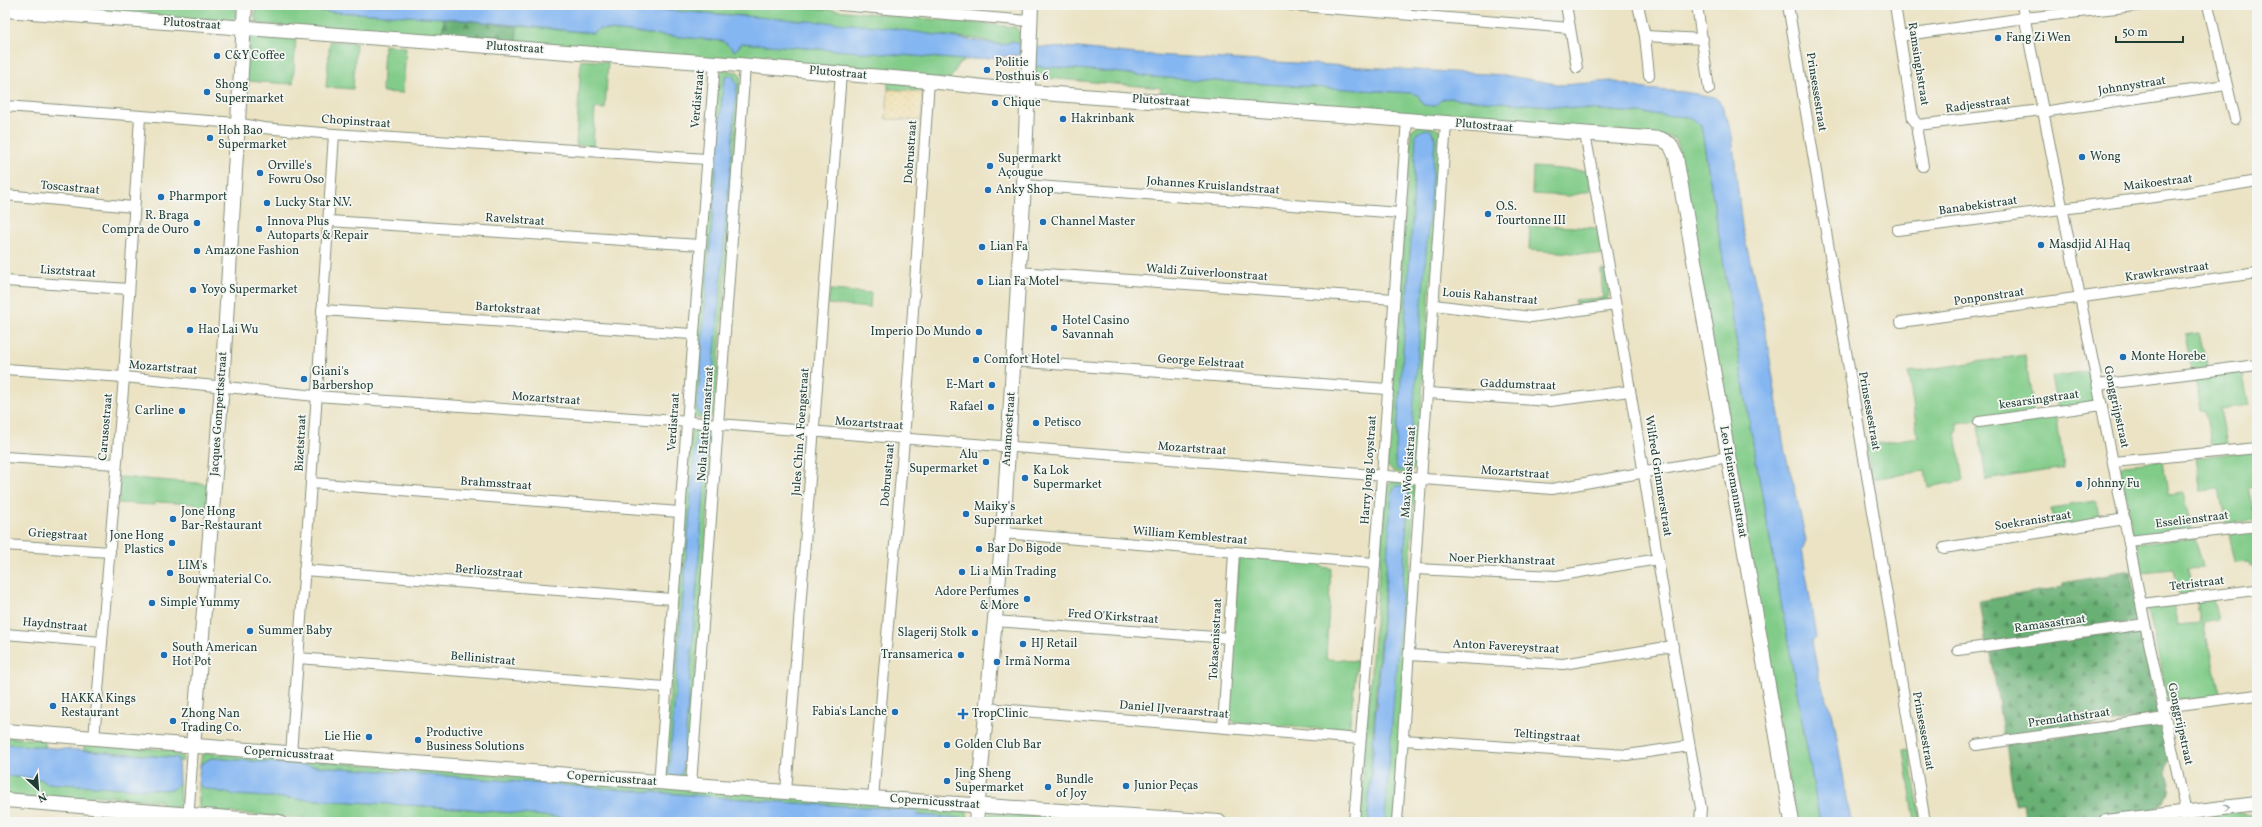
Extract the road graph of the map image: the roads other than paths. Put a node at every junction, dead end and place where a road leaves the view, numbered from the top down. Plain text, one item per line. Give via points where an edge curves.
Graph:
1 (840, 5) edge
2 (1031, 5) edge
3 (1290, 5) edge
4 (1566, 5) edge
5 (1638, 5) edge
6 (1697, 5) edge
7 (1788, 5) edge
8 (1895, 5) edge
9 (2022, 5) edge
10 (2144, 5) edge
11 (2208, 5) edge
12 (885, 7) edge
13 (1336, 7) edge
14 (5, 10) edge
15 (244, 16) edge
16 (2024, 18) junction
17 (1029, 21) junction
18 (1570, 28) junction
19 (1645, 36) junction
20 (1900, 36) junction
21 (1703, 39) junction
22 (715, 63) junction
23 (745, 66) junction
24 (1577, 68) dead end
25 (841, 73) junction
26 (1649, 75) dead end
27 (929, 81) junction
28 (2226, 85) junction
29 (1709, 89) dead end
30 (1029, 92) junction
31 (5, 106) edge
32 (2042, 111) junction
33 (140, 117) junction
34 (1407, 119) junction
35 (2235, 119) dead end
36 (237, 123) junction
37 (1446, 123) junction
38 (1918, 125) junction
39 (334, 134) junction
40 (1585, 134) junction
41 (1670, 144) joint
42 (706, 159) junction
43 (1923, 166) dead end
44 (2257, 181) edge
45 (1024, 185) junction
46 (5, 195) edge
47 (133, 207) junction
48 (2062, 207) junction
49 (1400, 213) junction
50 (329, 221) junction
51 (1897, 230) dead end
52 (700, 245) junction
53 (1018, 272) junction
54 (2257, 273) edge
55 (5, 281) edge
56 (129, 289) junction
57 (2080, 298) junction
58 (1394, 299) junction
59 (1434, 305) junction
60 (1615, 305) junction
61 (322, 310) junction
62 (1901, 322) dead end
63 (692, 334) junction
64 (1013, 361) junction
65 (2257, 365) edge
66 (5, 369) edge
67 (124, 377) junction
68 (2098, 384) junction
69 (222, 386) junction
70 (1387, 389) junction
71 (1630, 391) junction
72 (1428, 393) junction
73 (316, 396) junction
74 (2102, 405) junction
75 (687, 422) junction
76 (1979, 422) dead end
77 (719, 424) junction
78 (814, 433) junction
79 (904, 440) junction
80 (1007, 448) junction
81 (2257, 448) edge
82 (5, 457) edge
83 (1728, 457) junction
84 (2114, 462) junction
85 (116, 464) junction
86 (1645, 473) junction
87 (1382, 477) junction
88 (1422, 479) junction
89 (311, 483) junction
90 (679, 512) junction
91 (2125, 519) junction
92 (2257, 526) edge
93 (1003, 533) junction
94 (2129, 541) junction
95 (5, 545) edge
96 (1944, 548) dead end
97 (110, 552) junction
98 (1234, 552) junction
99 (1658, 559) junction
100 (1374, 563) junction
101 (1416, 569) junction
102 (304, 570) junction
103 (2255, 590) dead end
104 (672, 599) junction
105 (2142, 604) junction
106 (994, 621) junction
107 (2145, 624) junction
108 (5, 634) edge
109 (1230, 638) junction
110 (102, 642) junction
111 (1673, 646) junction
112 (1958, 650) dead end
113 (1409, 655) junction
114 (298, 658) junction
115 (665, 687) junction
116 (2257, 695) edge
117 (2163, 707) junction
118 (986, 708) junction
119 (2165, 718) junction
120 (1224, 727) junction
121 (5, 731) edge
122 (94, 739) junction
123 (1360, 739) junction
124 (1403, 740) junction
125 (1976, 745) dead end
126 (1689, 746) junction
127 (193, 751) junction
128 (290, 754) junction
129 (659, 783) junction
130 (691, 784) junction
131 (786, 792) junction
132 (873, 798) junction
133 (5, 800) edge
134 (2257, 804) edge
135 (976, 805) junction
136 (2186, 813) junction
137 (188, 815) edge
138 (279, 822) edge
139 (976, 822) edge
140 (1219, 822) edge
141 (1354, 822) edge
142 (1397, 822) edge
143 (1700, 822) edge
144 (1792, 822) edge
145 (1925, 822) edge
146 (2106, 822) edge

1 - 12 street
2 - 17 street, Anamoestraat
3 - 13 street
4 - 18 street
5 - 19 street
6 - 21 street
7 - 145 street, Prinsessestraat
8 - 20 street, Ramsinghstraat
9 - 16 street, Gonggrijpstraat
10 - 16 street
11 - 28 street
12 - 17 street
13 - 18 street
14 - 15 street, Plutostraat
15 - 22 street, Plutostraat
15 - 36 street, Jacques Gompertsstraat
16 - 20 street
16 - 32 street, Gonggrijpstraat
17 - 30 street, Anamoestraat
18 - 24 street
19 - 21 street
19 - 26 street
20 - 38 street, Ramsinghstraat via 1913,119
21 - 29 street
22 - 23 street, Plutostraat
22 - 42 street, Verdistraat
23 - 25 street, Plutostraat
23 - 77 street, Nola Hattermanstraat
25 - 27 street, Plutostraat
25 - 78 street, Jules Chin A Foengstraat
27 - 30 street, Plutostraat
27 - 79 street, Dobrustraat
28 - 32 street, Johnnystraat
28 - 35 street
30 - 34 street, Plutostraat
30 - 45 street, Anamoestraat
31 - 33 street, Chopinstraat
32 - 38 street, Radjesstraat
32 - 48 street, Gonggrijpstraat
33 - 36 street, Chopinstraat
33 - 47 street, Carusostraat
34 - 37 street, Plutostraat
34 - 49 street, Harry Jong Loystraat
36 - 39 street, Chopinstraat via 263,128
36 - 69 street, Jacques Gompertsstraat
37 - 40 street, Plutostraat
37 - 59 street, Max Woiskistraat
38 - 43 street, Ramsinghstraat
39 - 42 street, Chopinstraat
39 - 50 street, Bizetstraat
40 - 41 street, Plutostraat via 1650,138
40 - 60 street, Wilfred Grimmerstraat
41 - 83 street, Leo Heinemannstraat via 1676,157
42 - 52 street, Verdistraat
44 - 48 street, Maikoestraat via 2186,193
45 - 49 street, Johannes Kruislandstraat
45 - 53 street, Anamoestraat
46 - 47 street, Toscastraat
47 - 56 street, Carusostraat
48 - 51 street, Banabekistraat
48 - 57 street, Gonggrijpstraat
49 - 58 street, Harry Jong Loystraat
50 - 52 street, Ravelstraat
50 - 61 street, Bizetstraat
52 - 63 street, Verdistraat
53 - 58 street, Waldi Zuiverloonstraat
53 - 64 street, Anamoestraat
54 - 57 street, Krawkrawstraat
55 - 56 street, Lisztstraat
56 - 67 street, Carusostraat
57 - 62 street, Ponponstraat
57 - 68 street, Gonggrijpstraat
58 - 70 street, Harry Jong Loystraat
59 - 60 street, Louis Rahanstraat via 1531,317
59 - 72 street, Max Woiskistraat
60 - 71 street, Wilfred Grimmerstraat
61 - 63 street, Bartokstraat
61 - 73 street, Bizetstraat
63 - 75 street, Verdistraat
64 - 70 street, George Eelstraat
64 - 80 street, Anamoestraat
65 - 68 street
66 - 67 street, Mozartstraat
67 - 69 street, Mozartstraat
67 - 85 street, Carusostraat
68 - 74 street, Gonggrijpstraat
69 - 73 street, Mozartstraat
69 - 127 street, Jacques Gompertsstraat
70 - 87 street, Harry Jong Loystraat
71 - 72 street, Gaddumstraat via 1550,401
71 - 86 street, Wilfred Grimmerstraat
72 - 88 street, Max Woiskistraat
73 - 75 street, Mozartstraat
73 - 89 street, Bizetstraat
74 - 76 street, kesarsingstraat
74 - 84 street, Gonggrijpstraat
75 - 77 street, Mozartstraat
75 - 90 street, Verdistraat
77 - 78 street, Mozartstraat
77 - 130 street, Nola Hattermanstraat
78 - 79 street, Mozartstraat
78 - 131 street, Jules Chin A Foengstraat
79 - 80 street, Mozartstraat
79 - 132 street, Dobrustraat
80 - 87 street, Mozartstraat
80 - 93 street, Anamoestraat
81 - 84 street
82 - 85 street
83 - 86 street, Mozartstraat
83 - 144 street, Leo Heinemannstraat
84 - 91 street, Gonggrijpstraat
85 - 97 street, Carusostraat
86 - 88 street, Mozartstraat via 1552,489
86 - 99 street, Wilfred Grimmerstraat
87 - 88 street, Mozartstraat
87 - 100 street, Harry Jong Loystraat
88 - 101 street, Max Woiskistraat
89 - 90 street, Brahmsstraat
89 - 102 street, Bizetstraat
90 - 104 street, Verdistraat
91 - 94 street, Gonggrijpstraat
91 - 96 street, Soekranistraat
92 - 94 street, Esselienstraat
93 - 98 street, William Kemblestraat
93 - 106 street, Anamoestraat
94 - 105 street, Gonggrijpstraat
95 - 97 street, Griegstraat
97 - 110 street, Carusostraat
98 - 100 street, William Kemblestraat
98 - 109 street, Tokasenisstraat
99 - 101 street, Noer Pierkhanstraat via 1556,576
99 - 111 street, Wilfred Grimmerstraat
100 - 123 street, Harry Jong Loystraat
101 - 113 street, Max Woiskistraat
102 - 104 street, Berliozstraat
102 - 114 street, Bizetstraat
103 - 105 street, Tetristraat
104 - 115 street, Verdistraat
105 - 107 street, Gonggrijpstraat
106 - 109 street, Fred O'Kirkstraat
106 - 118 street, Anamoestraat
107 - 112 street, Ramasastraat
107 - 117 street, Gonggrijpstraat
108 - 110 street, Haydnstraat
109 - 120 street, Tokasenisstraat
110 - 122 street, Carusostraat
111 - 113 street, Anton Favereystraat via 1563,664
111 - 126 street, Wilfred Grimmerstraat
113 - 124 street, Max Woiskistraat
114 - 115 street, Bellinistraat
114 - 128 street, Bizetstraat
115 - 129 street, Verdistraat
116 - 117 street
117 - 119 street, Gonggrijpstraat
118 - 120 street, Daniel IJveraarstraat
118 - 135 street, Anamoestraat
119 - 125 street, Premdathstraat
119 - 136 street, Gonggrijpstraat
120 - 123 street, Daniel IJveraarstraat
121 - 122 street, Copernicusstraat
122 - 127 street, Copernicusstraat
123 - 141 street, Harry Jong Loystraat
124 - 126 street, Teltingstraat via 1627,755
124 - 142 street, Max Woiskistraat
126 - 143 street, Wilfred Grimmerstraat via 1701,808
127 - 128 street, Copernicusstraat
127 - 137 street, Jacques Gompertsstraat
128 - 129 street, Copernicusstraat
129 - 130 street, Copernicusstraat
130 - 131 street, Copernicusstraat
131 - 132 street, Copernicusstraat
132 - 135 street, Copernicusstraat
133 - 137 street
136 -> 134 street
135 - 139 street, Anamoestraat
135 - 140 street, Copernicusstraat
136 - 146 street
137 - 138 street

